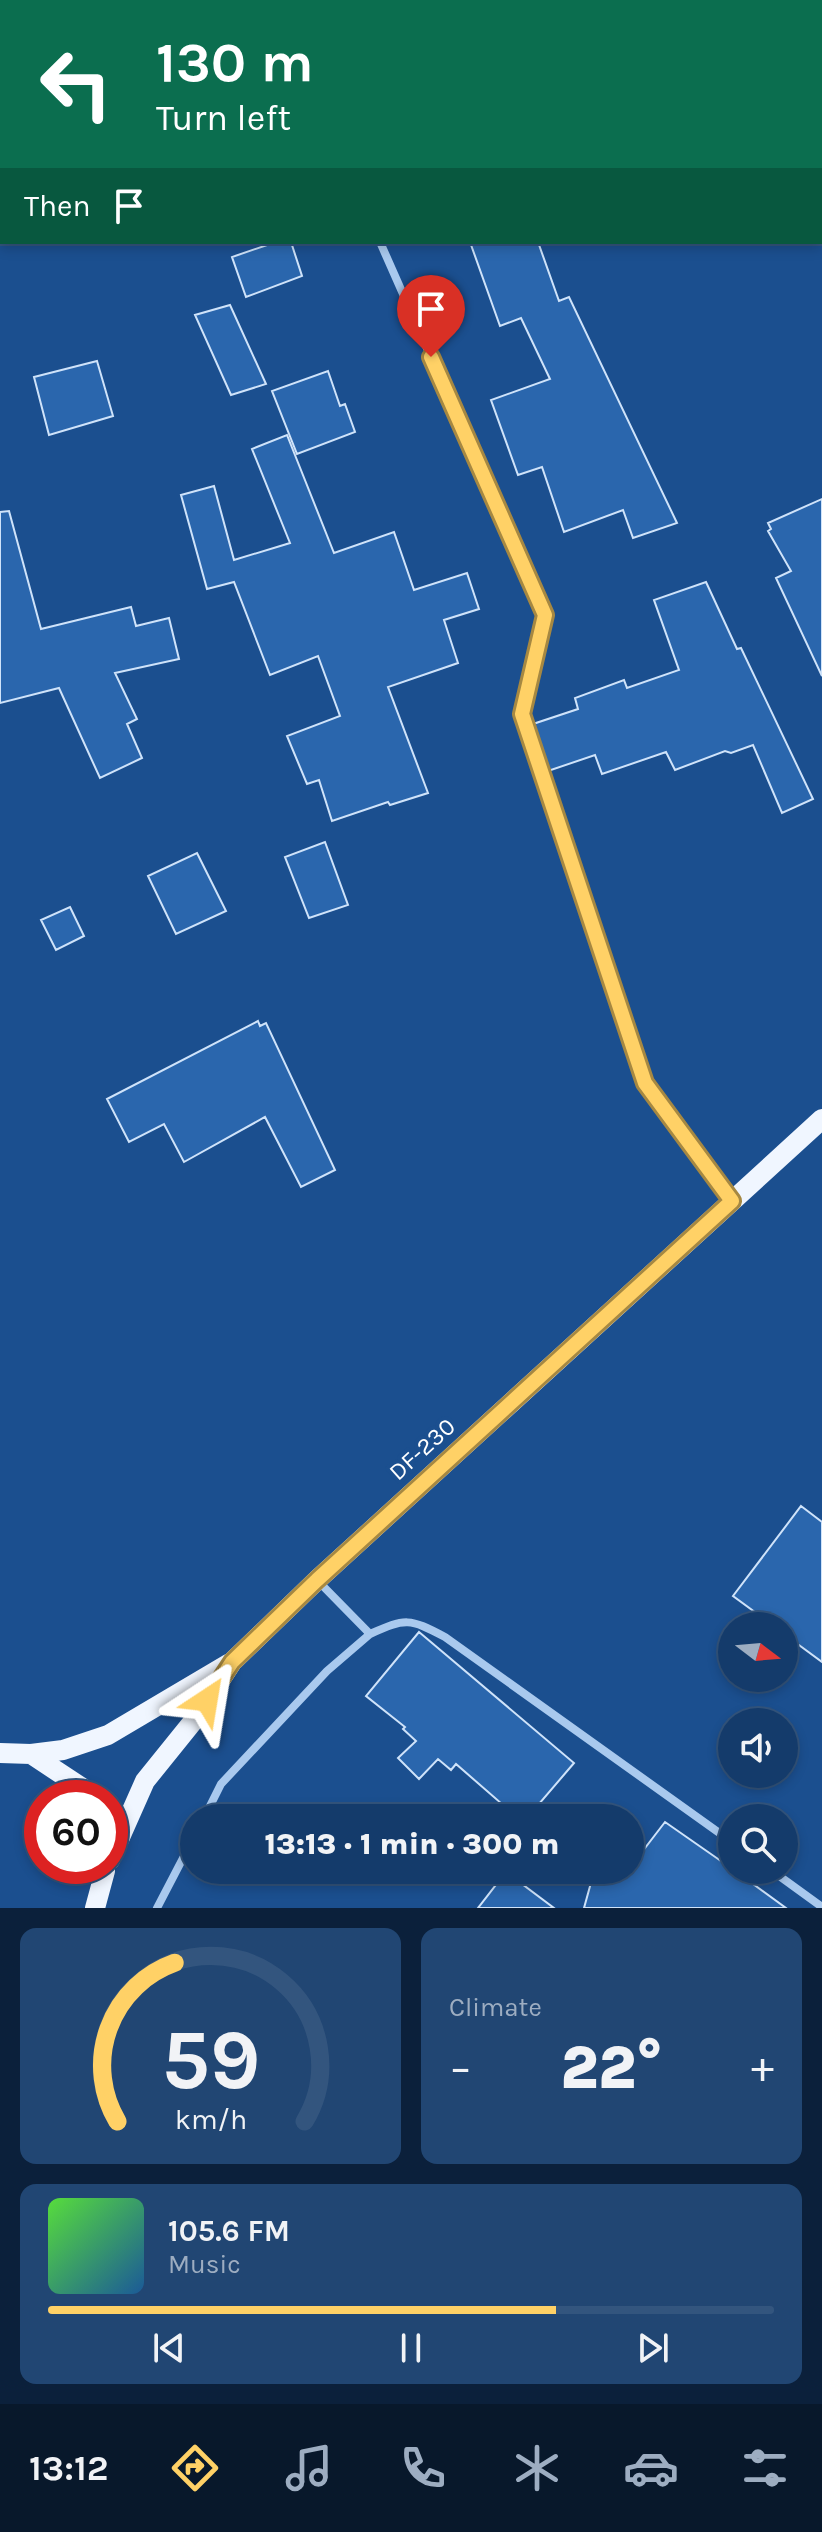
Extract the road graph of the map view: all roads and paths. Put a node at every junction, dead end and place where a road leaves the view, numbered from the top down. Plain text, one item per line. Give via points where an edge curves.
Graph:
1 (381, 244) edge
2 (822, 1119) edge
3 (732, 1201) junction
4 (317, 1580) junction
5 (370, 1634) junction
6 (232, 1662) junction
7 (0, 1753) edge
8 (31, 1754) junction
9 (70, 1780) edge
10 (211, 1804) edge
11 (128, 1819) edge
12 (718, 1832) edge
13 (180, 1864) edge
14 (102, 1884) edge
15 (790, 1884) edge
16 (822, 1907) edge
17 (95, 1908) edge
18 (157, 1908) edge

1 - 3 street via 545,615 522,714 645,1083
2 - 3 main road, DF-230 / DF-230
3 - 4 main road, DF-230 / DF-230
4 - 5 street
4 - 6 main road, DF-230 / DF-230
5 - 10 street via 327,1671 221,1784
5 - 12 street via 399,1621 419,1623 445,1637
6 - 8 main road, DF-230 via 108,1735
6 - 11 main road, DF-230 / DF-230 via 145,1781
7 - 8 main road, DF-230
8 - 9 main road
13 - 18 street
14 - 17 main road, DF-230
15 - 16 street

